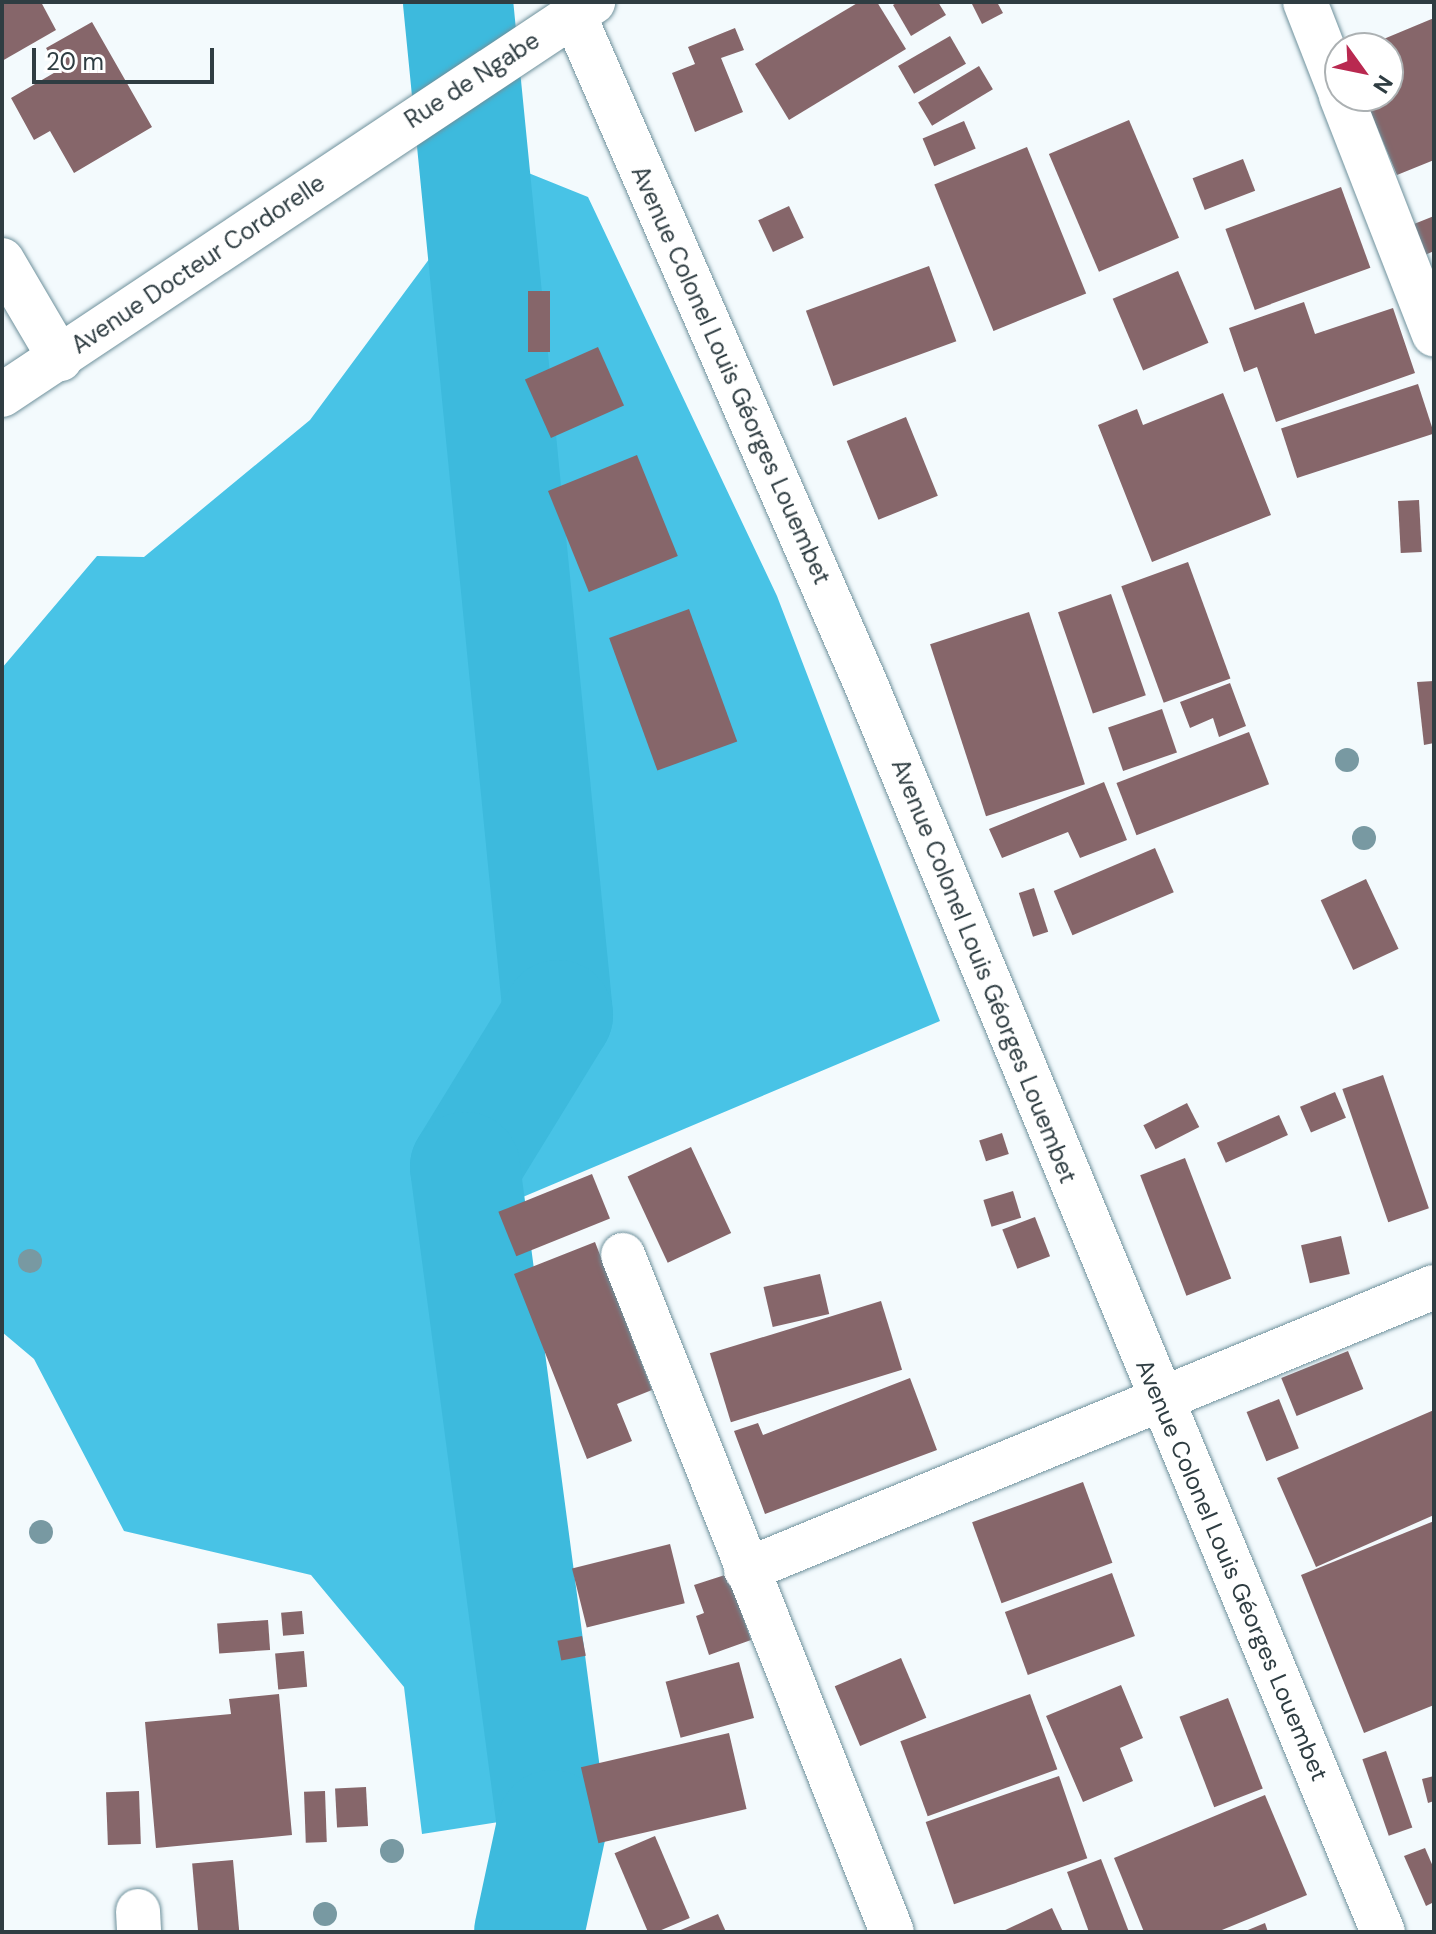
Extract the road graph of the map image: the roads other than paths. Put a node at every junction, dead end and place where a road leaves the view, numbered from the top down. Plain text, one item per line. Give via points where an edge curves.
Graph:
1 (1305, 2) edge
2 (584, 8) edge
3 (1324, 51) edge
4 (1348, 112) edge
5 (392, 131) joint
6 (2, 260) edge
7 (1434, 334) edge
8 (60, 359) junction
9 (2, 395) edge
10 (623, 1255) dead end
11 (1434, 1287) edge
12 (1161, 1400) junction
13 (746, 1570) junction
14 (892, 1932) edge
15 (1383, 1932) edge

1 - 3 street
2 - 5 street, Rue de Ngabe
2 - 12 street, Avenue Colonel Louis Géorges Louembet
4 - 7 street
5 - 8 street, Avenue Docteur Cordorelle
6 - 8 street
8 - 9 street, Avenue Docteur Cordorelle
10 - 13 street
11 - 12 street
12 - 13 street
12 - 15 street, Avenue Colonel Louis Géorges Louembet
13 - 14 street

